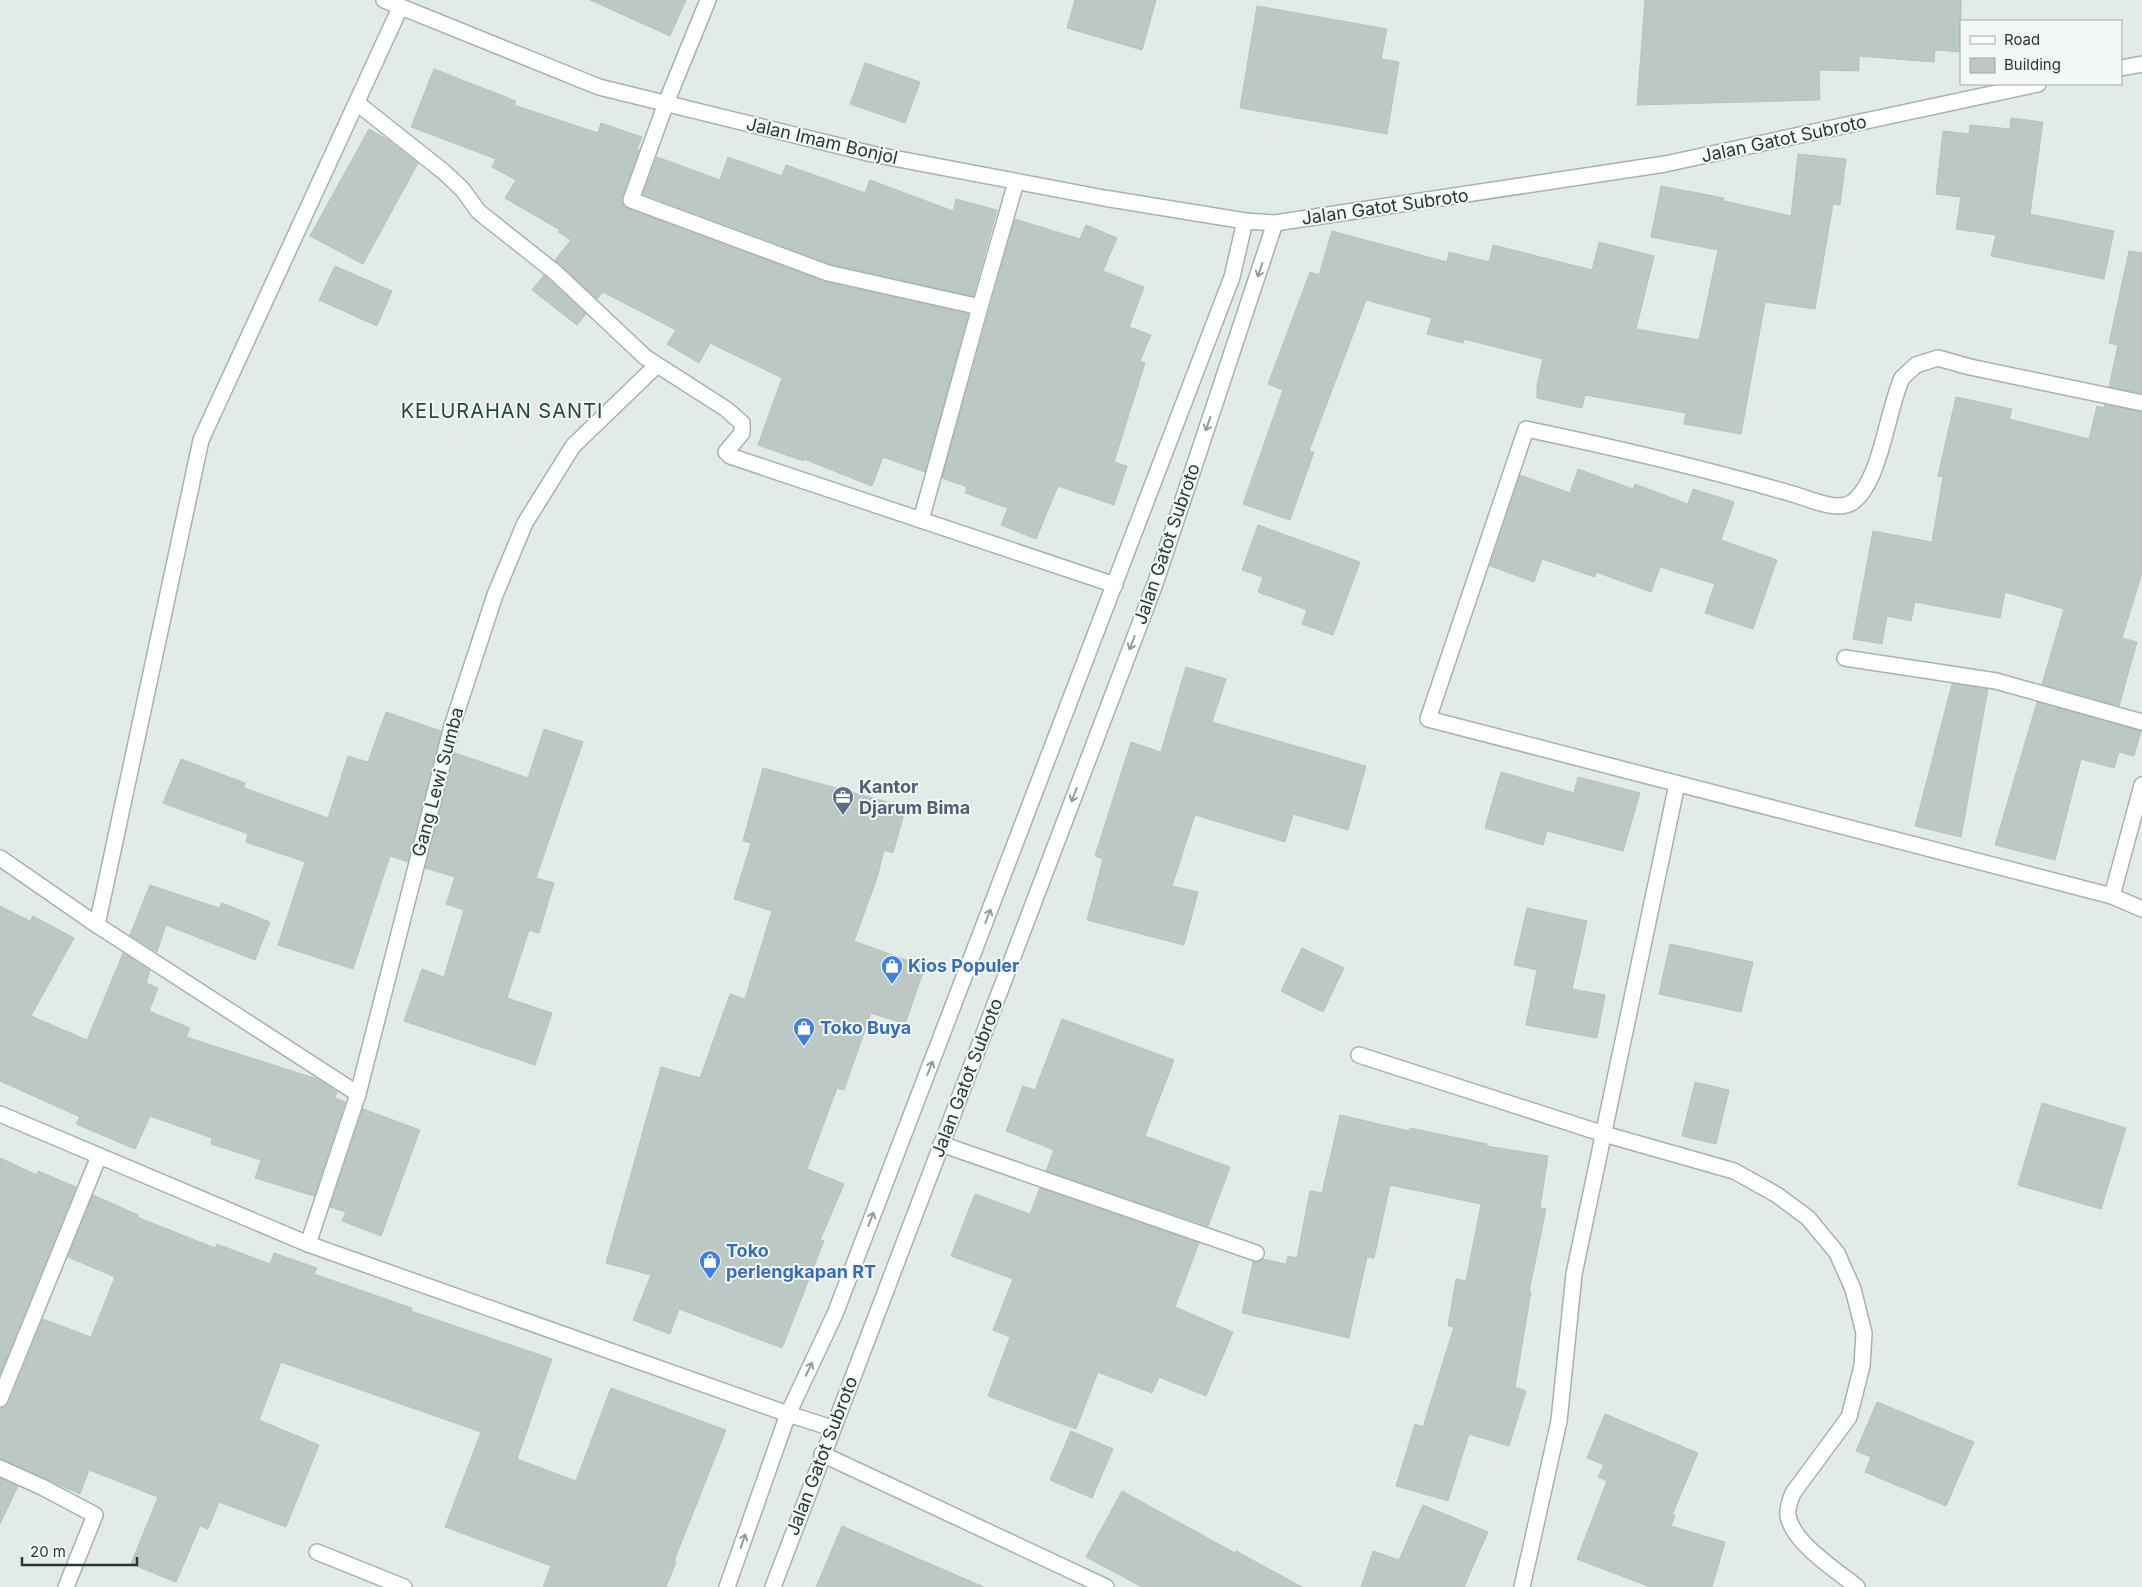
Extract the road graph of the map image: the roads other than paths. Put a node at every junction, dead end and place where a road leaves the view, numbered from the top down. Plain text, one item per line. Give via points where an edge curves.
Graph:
1 (384, 0) edge
2 (708, 0) edge
3 (400, 8) junction
4 (2142, 64) edge
5 (2122, 68) edge
6 (2033, 85) edge
7 (357, 103) junction
8 (666, 103) junction
9 (1016, 182) junction
10 (1246, 221) junction
11 (1275, 223) junction
12 (980, 307) junction
13 (656, 366) junction
14 (2142, 403) edge
15 (921, 520) junction
16 (1115, 585) junction
17 (1845, 658) dead end
18 (2142, 722) edge
19 (1677, 784) junction
20 (2142, 785) edge
21 (0, 858) edge
22 (2112, 896) junction
23 (2142, 908) edge
24 (97, 925) junction
25 (1359, 1055) dead end
26 (358, 1094) junction
27 (0, 1114) edge
28 (1604, 1134) junction
29 (942, 1144) junction
30 (99, 1156) junction
31 (308, 1244) junction
32 (1256, 1253) dead end
33 (0, 1399) edge
34 (788, 1414) junction
35 (832, 1428) junction
36 (822, 1454) junction
37 (0, 1468) edge
38 (317, 1552) dead end
39 (66, 1587) edge
40 (404, 1587) edge
41 (727, 1587) edge
42 (773, 1587) edge
43 (1106, 1587) edge
44 (1522, 1587) edge
45 (1857, 1587) edge

1 - 3 street, Jalan Imam Bonjol
2 - 8 street
3 - 7 street
3 - 8 street, Jalan Imam Bonjol via 600,87
4 - 5 street
6 - 11 street, Jalan Gatot Subroto via 1665,164
7 - 13 street via 444,172 479,212 556,273
7 - 24 street via 201,440
8 - 9 street, Jalan Imam Bonjol via 872,154
8 - 12 street via 631,200 828,273
9 - 10 street, Jalan Imam Bonjol
9 - 12 street
10 - 11 street, Jalan Imam Bonjol
10 - 16 street, Jalan Gatot Subroto via 1232,277
11 -> 29 street, Jalan Gatot Subroto via 1154,584
12 - 15 street
13 - 15 street via 708,397 742,423 742,433 726,452 730,456
13 - 26 street, Gang Lewi Sumba via 573,446 525,523 495,595 452,726
14 - 19 street via 1938,358 1924,362 1907,372 1900,384 1867,487 1853,502 1840,506 1631,451 1526,429 1428,719
15 - 16 street
34 -> 16 street, Jalan Gatot Subroto via 835,1314
17 - 18 street via 1996,681
19 - 22 street
19 - 28 street
20 - 22 street
21 - 24 street
22 - 23 street
24 - 26 street
25 - 28 street
26 - 31 street, Gang Lewi Sumba
27 - 30 street
28 - 44 street via 1574,1274 1559,1421
28 - 45 street via 1734,1171 1777,1195 1808,1218 1837,1253 1853,1289 1864,1333 1862,1366 1849,1417 1793,1493 1788,1516 1803,1543
29 - 32 street
29 - 35 street, Jalan Gatot Subroto
30 - 31 street
30 - 33 street
31 - 34 street
34 - 35 street
41 -> 34 street, Jalan Gatot Subroto
35 - 36 street, Jalan Gatot Subroto
36 - 42 street, Jalan Gatot Subroto
36 - 43 street
37 - 39 street via 95,1515
38 - 40 street

